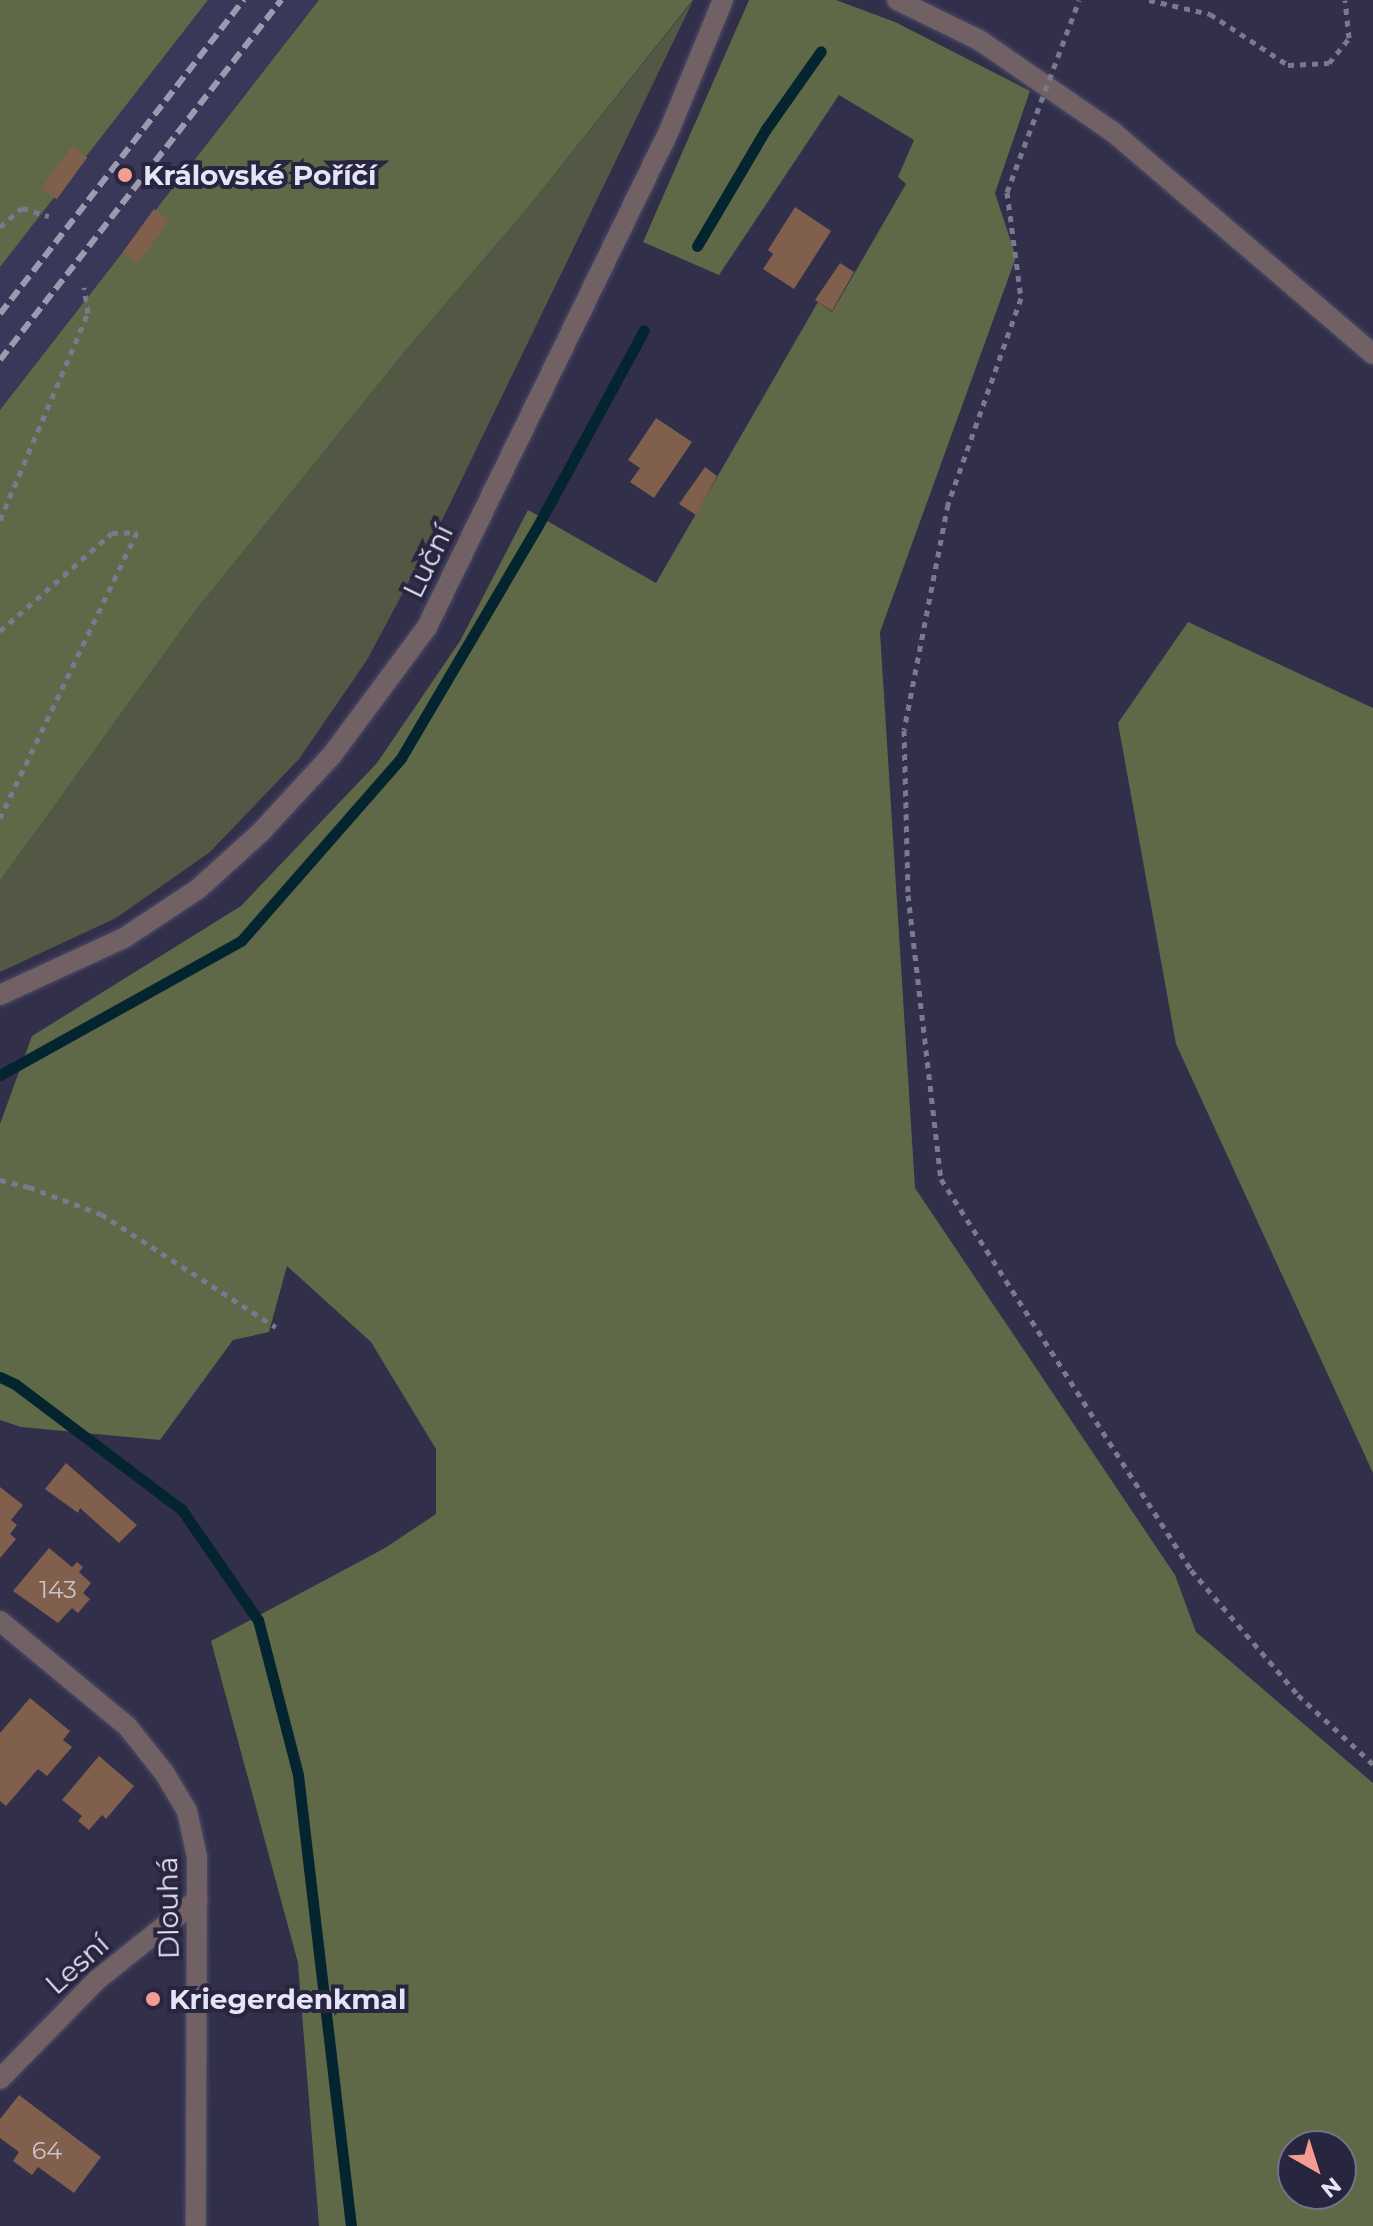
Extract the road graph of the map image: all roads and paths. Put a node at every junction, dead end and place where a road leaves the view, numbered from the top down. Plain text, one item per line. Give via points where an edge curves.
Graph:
1 (723, 0) edge
2 (897, 0) edge
3 (1079, 0) edge
4 (1149, 0) edge
5 (1345, 0) edge
6 (49, 216) dead end
7 (0, 227) edge
8 (84, 287) dead end
9 (1373, 354) edge
10 (0, 520) edge
11 (0, 631) edge
12 (0, 818) edge
13 (0, 995) edge
14 (0, 1180) edge
15 (276, 1327) dead end
16 (0, 1621) edge
17 (1373, 1764) edge
18 (198, 1899) junction
19 (0, 2079) edge
20 (196, 2226) edge

1 - 13 street, Luční via 669,131 427,627 332,755 260,833 198,889 124,938
2 - 9 street via 979,40 1113,132
3 - 17 path, bridge via 1007,192 1021,298 948,504 904,730 908,895 941,1179 1191,1570 1298,1695
4 - 5 path via 1210,14 1288,65 1329,63 1349,38
6 - 7 path via 22,208
8 - 10 path via 88,313
11 - 12 path via 112,533 137,532
14 - 15 path via 101,1214
16 - 18 street, Dlouhá via 127,1726 165,1774 187,1811 197,1857
18 - 19 street, Lesní via 97,1980
18 - 20 street, Dlouhá

